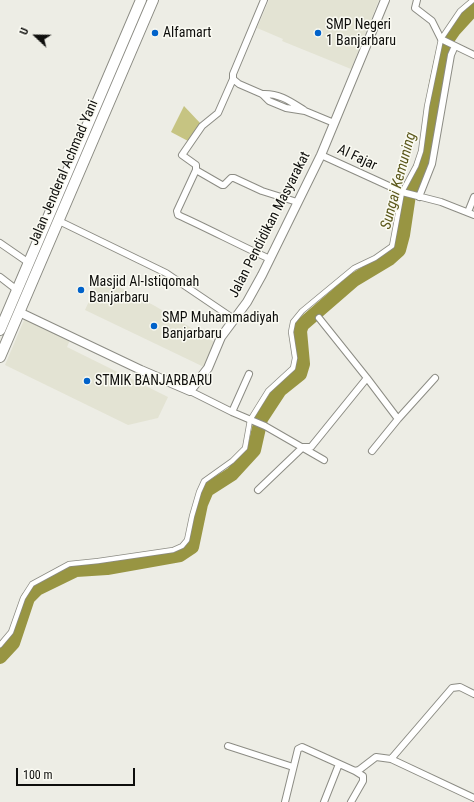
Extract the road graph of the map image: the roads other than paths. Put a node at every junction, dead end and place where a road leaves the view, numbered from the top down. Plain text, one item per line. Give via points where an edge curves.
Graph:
1 (141, 0) edge
2 (153, 0) edge
3 (264, 0) edge
4 (385, 0) edge
5 (417, 0) edge
6 (473, 0) edge
7 (441, 39) junction
8 (453, 45) junction
9 (122, 46) junction
10 (131, 50) junction
11 (474, 55) edge
12 (233, 79) junction
13 (90, 121) junction
14 (334, 123) junction
15 (100, 125) junction
16 (321, 155) junction
17 (196, 170) junction
18 (403, 192) junction
19 (417, 197) junction
20 (474, 198) edge
21 (297, 202) junction
22 (471, 213) edge
23 (58, 221) junction
24 (0, 243) edge
25 (270, 259) junction
26 (29, 263) junction
27 (0, 277) edge
28 (17, 290) junction
29 (4, 310) edge
30 (19, 312) junction
31 (319, 318) dead end
32 (234, 319) junction
33 (0, 330) edge
34 (0, 357) edge
35 (249, 374) dead end
36 (367, 378) junction
37 (436, 378) dead end
38 (190, 391) junction
39 (232, 412) junction
40 (398, 419) junction
41 (251, 420) junction
42 (302, 447) junction
43 (372, 451) dead end
44 (324, 460) dead end
45 (258, 490) dead end
46 (0, 645) edge
47 (474, 694) edge
48 (228, 746) dead end
49 (391, 759) junction
50 (339, 764) junction
51 (293, 767) junction
52 (355, 770) junction
53 (474, 798) edge
54 (285, 802) edge
55 (324, 802) edge
56 (351, 802) edge

1 - 9 highway, Jalan Jenderal Achmad Yani
2 - 10 highway, Jalan Jenderal Achmad Yani
3 - 12 street
4 - 14 street, Jalan Pendidikan Masyarakat
5 - 7 street via 415,8 432,21
6 - 7 street via 460,11
7 - 8 street
7 - 18 street via 427,106 421,151
8 - 11 street
8 - 19 street via 432,164
9 - 10 highway
9 - 13 highway, Jalan Jenderal Achmad Yani
10 - 15 highway, Jalan Jenderal Achmad Yani
12 - 14 street via 280,106 304,111
12 - 17 street via 218,113 202,126 182,155 196,165
13 - 15 highway
13 - 26 highway, Jalan Jenderal Achmad Yani
14 - 16 street, Jalan Pendidikan Masyarakat
15 - 23 highway, Jalan Jenderal Achmad Yani
16 - 18 street, Al Fajar
16 - 21 street, Jalan Pendidikan Masyarakat
17 - 21 street via 224,185 234,178 262,191
17 - 25 street via 177,211 178,215
18 - 19 street, Al Fajar
18 - 41 street via 392,246 354,268 302,311 293,322 291,332 296,358 293,368 268,391
19 - 22 street, Al Fajar via 441,202
20 - 22 street
21 - 25 street, Jalan Pendidikan Masyarakat
23 - 30 highway, Jalan Jenderal Achmad Yani
23 - 32 street via 166,273
24 - 26 street
25 - 32 street, Jalan Pendidikan Masyarakat via 247,302
26 - 28 highway, Jalan Jenderal Achmad Yani
27 - 28 street
28 - 29 highway, Jalan Jenderal Achmad Yani
29 - 33 highway, Jalan Jenderal Achmad Yani
30 - 34 highway, Jalan Jenderal Achmad Yani
30 - 38 street
31 - 36 street
32 - 38 street, Jalan Pendidikan Masyarakat via 221,337 208,368
35 - 39 street
36 - 40 street
36 - 42 street via 310,447
37 - 40 street
38 - 39 street
39 - 41 street
40 - 43 street
41 - 42 street
41 - 46 street via 245,448 204,481 187,540 182,546 158,552 69,564 32,584 23,598 11,632
42 - 44 street
42 - 45 street
47 - 49 street via 460,687 452,688
48 - 51 street
49 - 52 street via 376,757 359,770
49 - 53 street
50 - 51 street via 302,747 298,749
50 - 52 street
50 - 55 street
51 - 54 street
52 - 56 street via 363,776 363,781

